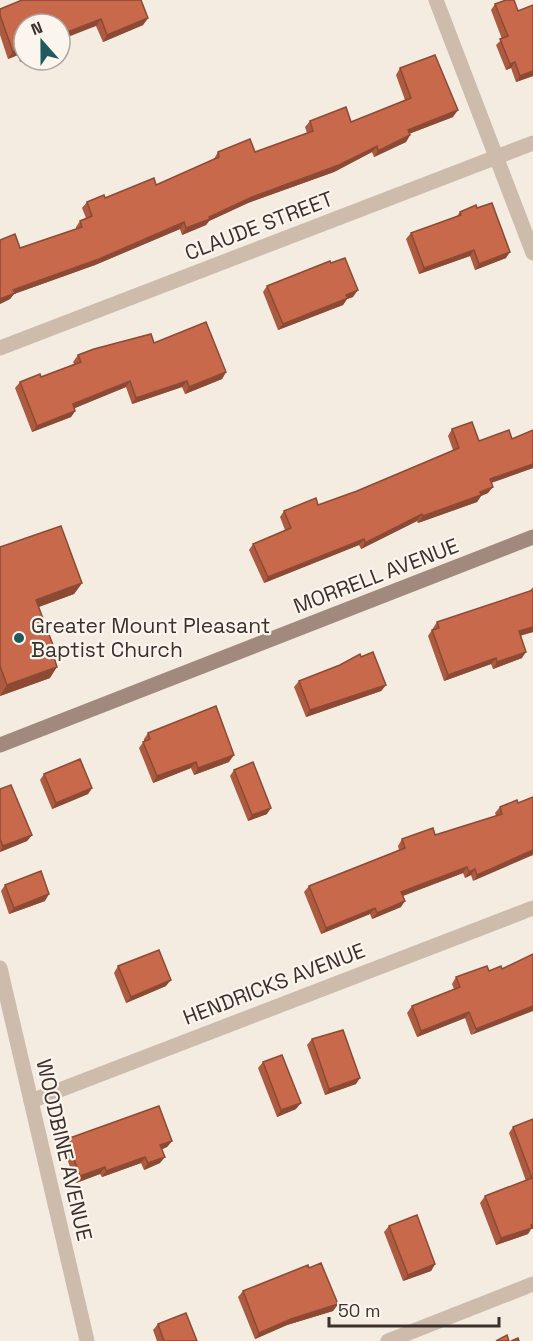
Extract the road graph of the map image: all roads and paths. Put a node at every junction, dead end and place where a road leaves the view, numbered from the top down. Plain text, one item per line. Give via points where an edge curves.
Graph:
1 (436, 0) edge
2 (533, 143) edge
3 (496, 157) junction
4 (533, 253) edge
5 (0, 348) edge
6 (533, 537) edge
7 (0, 745) edge
8 (533, 908) edge
9 (0, 968) edge
10 (31, 1101) junction
11 (533, 1284) edge
12 (87, 1341) edge
13 (388, 1341) edge

1 - 3 street
2 - 3 street, CLAUDE STREET
3 - 4 street
3 - 5 street, CLAUDE STREET
6 - 7 street, MORRELL AVENUE
8 - 10 street, HENDRICKS AVENUE
9 - 10 street, WOODBINE AVENUE
10 - 12 street, WOODBINE AVENUE
11 - 13 street

